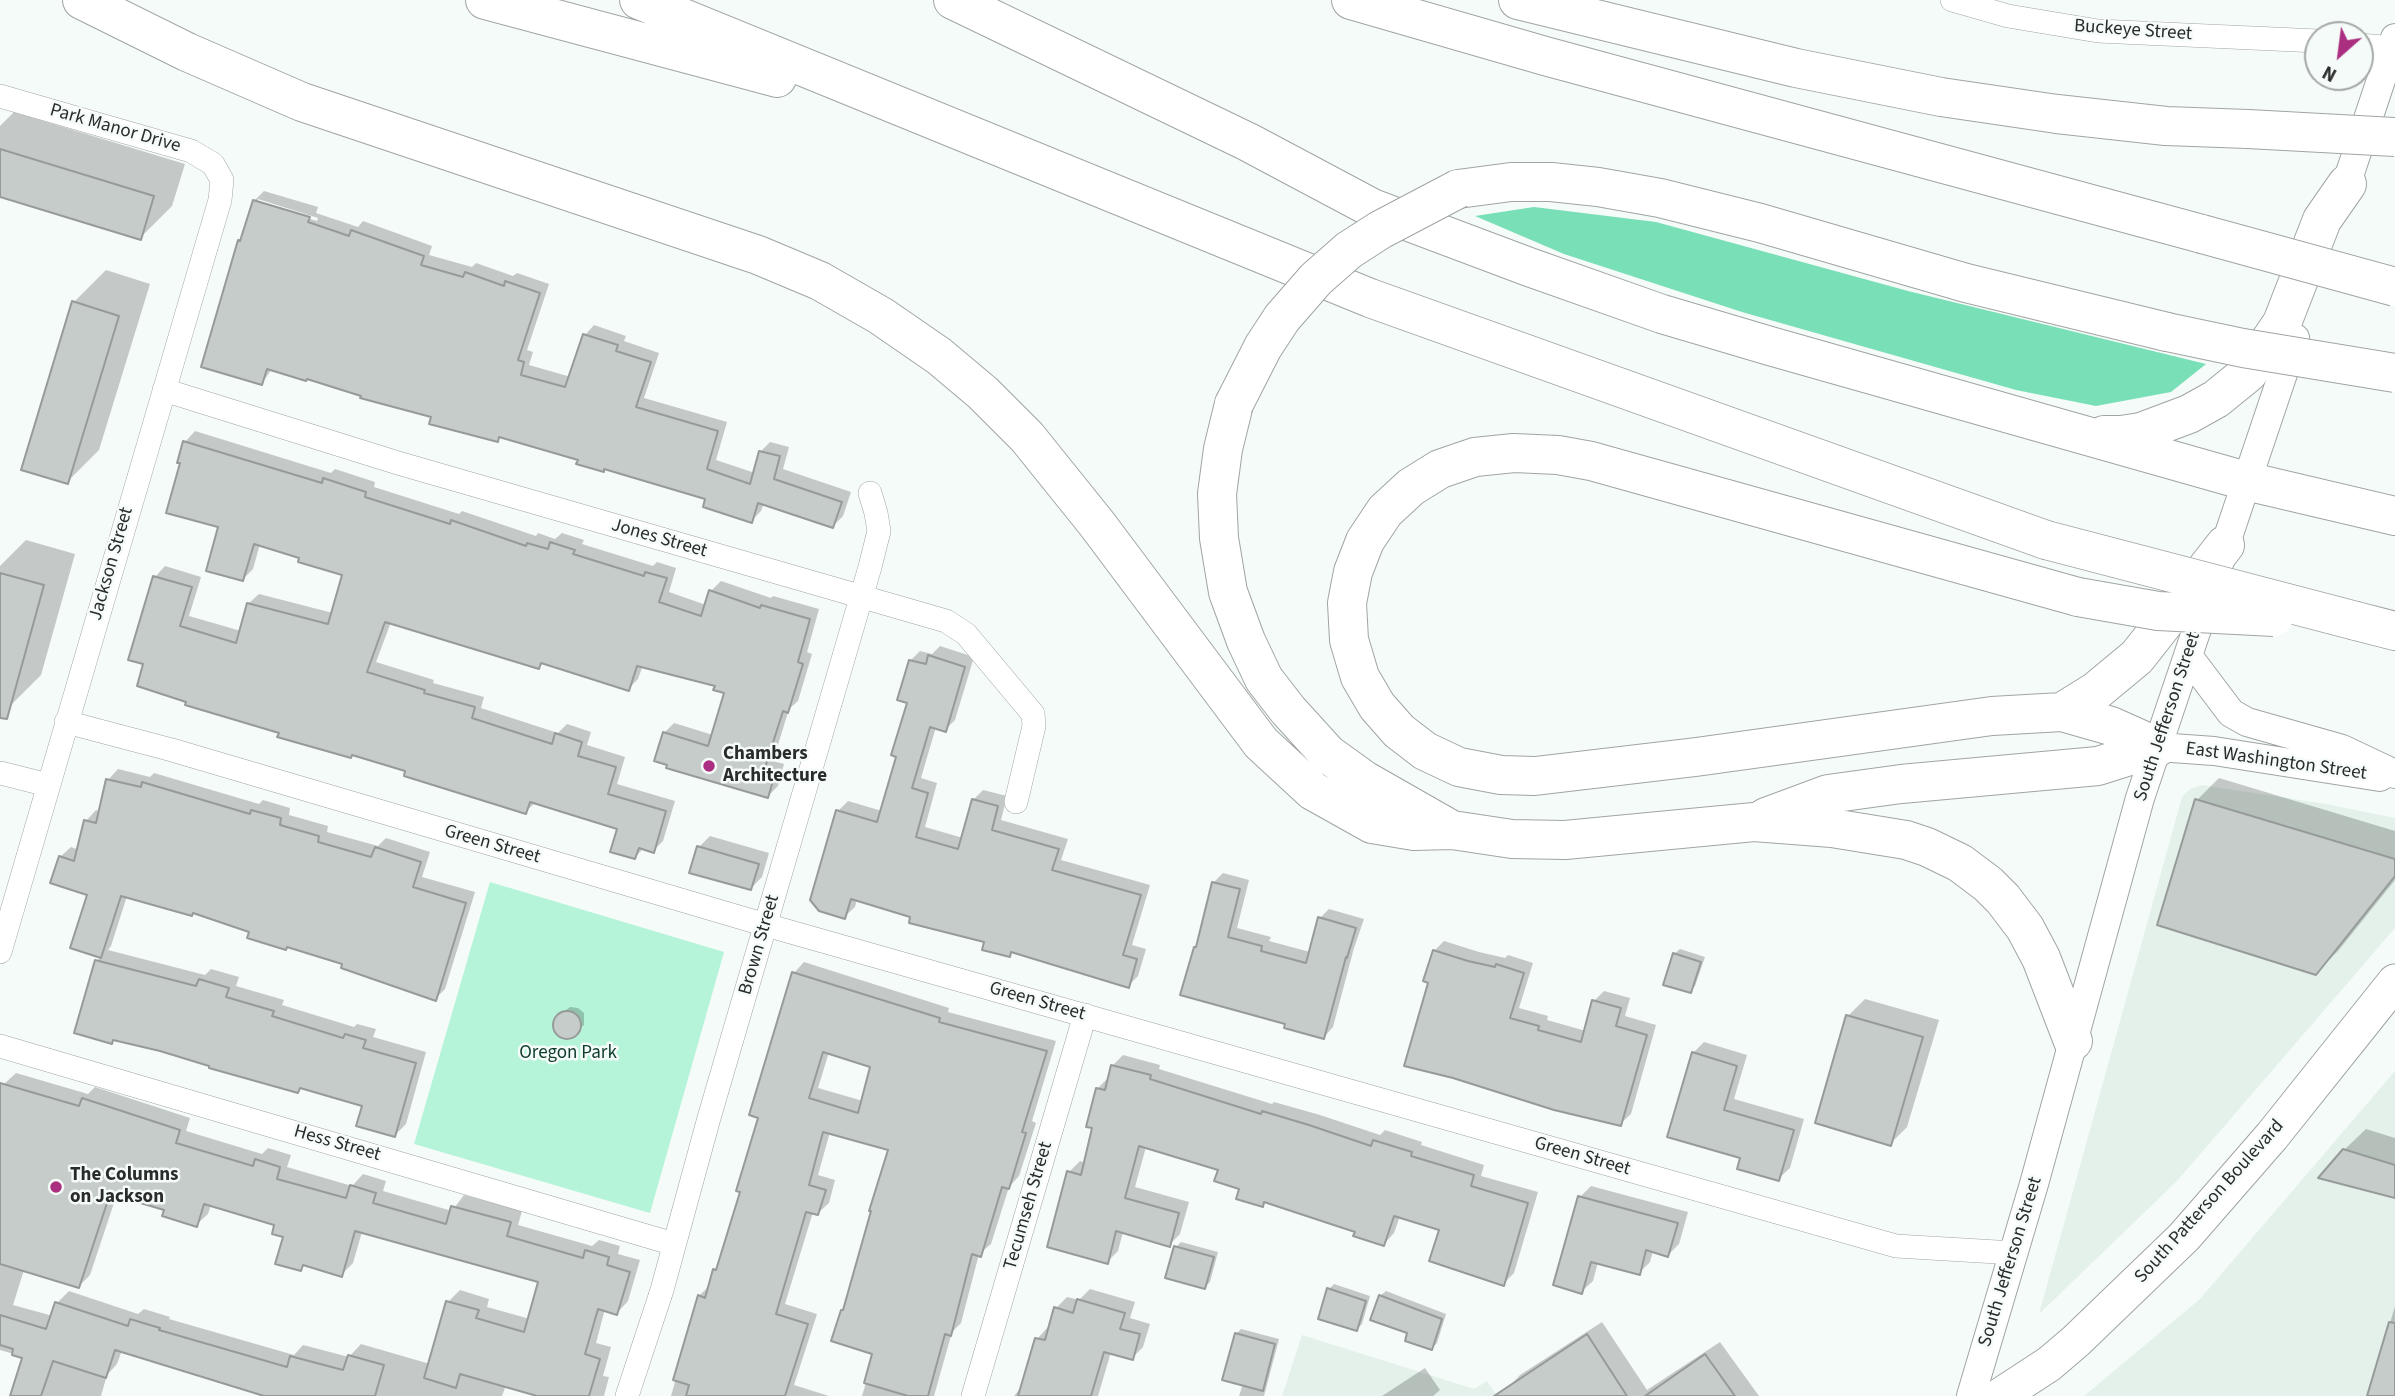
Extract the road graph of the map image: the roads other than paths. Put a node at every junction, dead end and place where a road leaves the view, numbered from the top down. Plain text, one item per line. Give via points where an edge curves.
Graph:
1 (485, 0) edge
2 (639, 0) edge
3 (953, 0) edge
4 (1351, 0) edge
5 (1518, 0) edge
6 (1952, 0) edge
7 (95, 7) edge
8 (2304, 40) edge
9 (2394, 43) edge
10 (2374, 44) edge
11 (0, 96) edge
12 (917, 115) junction
13 (2395, 137) edge
14 (221, 176) joint
15 (2347, 184) junction
16 (2395, 287) edge
17 (2395, 373) edge
18 (164, 390) junction
19 (2081, 433) junction
20 (2246, 481) junction
21 (870, 493) dead end
22 (2395, 516) edge
23 (2225, 545) junction
24 (861, 597) junction
25 (2356, 621) junction
26 (2395, 631) edge
27 (2188, 656) junction
28 (2062, 712) junction
29 (66, 722) junction
30 (2158, 747) junction
31 (0, 773) edge
32 (2395, 774) edge
33 (2395, 780) edge
34 (48, 785) junction
35 (1016, 802) dead end
36 (1754, 822) junction
37 (1452, 830) junction
38 (766, 925) junction
39 (0, 953) edge
40 (2395, 982) edge
41 (1085, 1015) junction
42 (2073, 1041) junction
43 (0, 1046) edge
44 (674, 1244) junction
45 (2014, 1253) junction
46 (628, 1396) edge
47 (973, 1396) edge
48 (1971, 1396) edge
49 (2000, 1396) edge

1 - 12 highway
2 - 12 highway
3 - 19 highway via 1248,142 1372,208 1662,314
4 - 16 highway, bridge
5 - 13 highway, bridge via 1796,68 1941,97 2166,125
6 - 8 street, Buckeye Street via 2008,16 2098,31
7 - 37 highway via 302,102 758,255 820,281 881,316 939,356 1027,437 1261,743 1313,791 1372,824 1414,831
9 - 10 street
9 - 15 street, South Jefferson Street
11 - 14 street, Park Manor Drive via 191,151 214,164
12 - 25 highway, bridge via 1370,299 2046,540
14 - 18 street, Jackson Street via 220,200
15 - 19 highway via 2322,220 2282,323 2237,383 2206,405 2151,428 2121,435
15 - 20 street, South Jefferson Street
17 - 37 highway, bridge via 2167,332 1966,283 1660,198 1551,183 1511,182 1458,189 1349,250 1282,318 1262,346 1234,404 1217,494 1228,592 1264,679 1328,754
18 - 24 street, Jones Street
18 - 29 street, Jackson Street
19 - 20 highway
20 - 22 highway
20 - 23 street, South Jefferson Street
21 - 24 street, Brown Street via 879,531
23 - 27 street, South Jefferson Street
23 - 28 highway via 2137,657
24 - 35 street, Jones Street via 956,627 1033,714
24 - 38 street, Brown Street
25 - 26 highway
25 - 28 highway, bridge via 2158,611 2078,597 1591,461 1514,453 1475,457 1440,469 1411,487 1385,511 1365,541 1347,603 1349,640 1360,677 1399,731 1425,751 1459,767 1501,775 1535,776 1992,716
27 - 30 street, South Jefferson Street
27 - 32 street via 2231,713 2247,722 2342,749
28 - 30 highway via 2111,726
29 - 34 street, Jackson Street
29 - 38 street, Green Street
30 - 33 street, East Washington Street via 2214,751
30 - 36 highway via 2098,766 1828,794
30 - 42 street, South Jefferson Street
31 - 34 street
34 - 39 street, Jackson Street
36 - 37 highway via 1565,840 1512,839
36 - 42 highway via 1889,836 1927,847 1973,872 2003,899 2025,928 2042,958
38 - 41 street, Green Street
38 - 44 street, Brown Street
40 - 49 main road, South Patterson Boulevard via 2185,1237 2076,1341
41 - 45 street, Green Street via 1896,1246
41 - 47 street, Tecumseh Street
42 - 45 street, South Jefferson Street
43 - 44 street, Hess Street
44 - 46 street, Brown Street
45 - 48 street, South Jefferson Street

